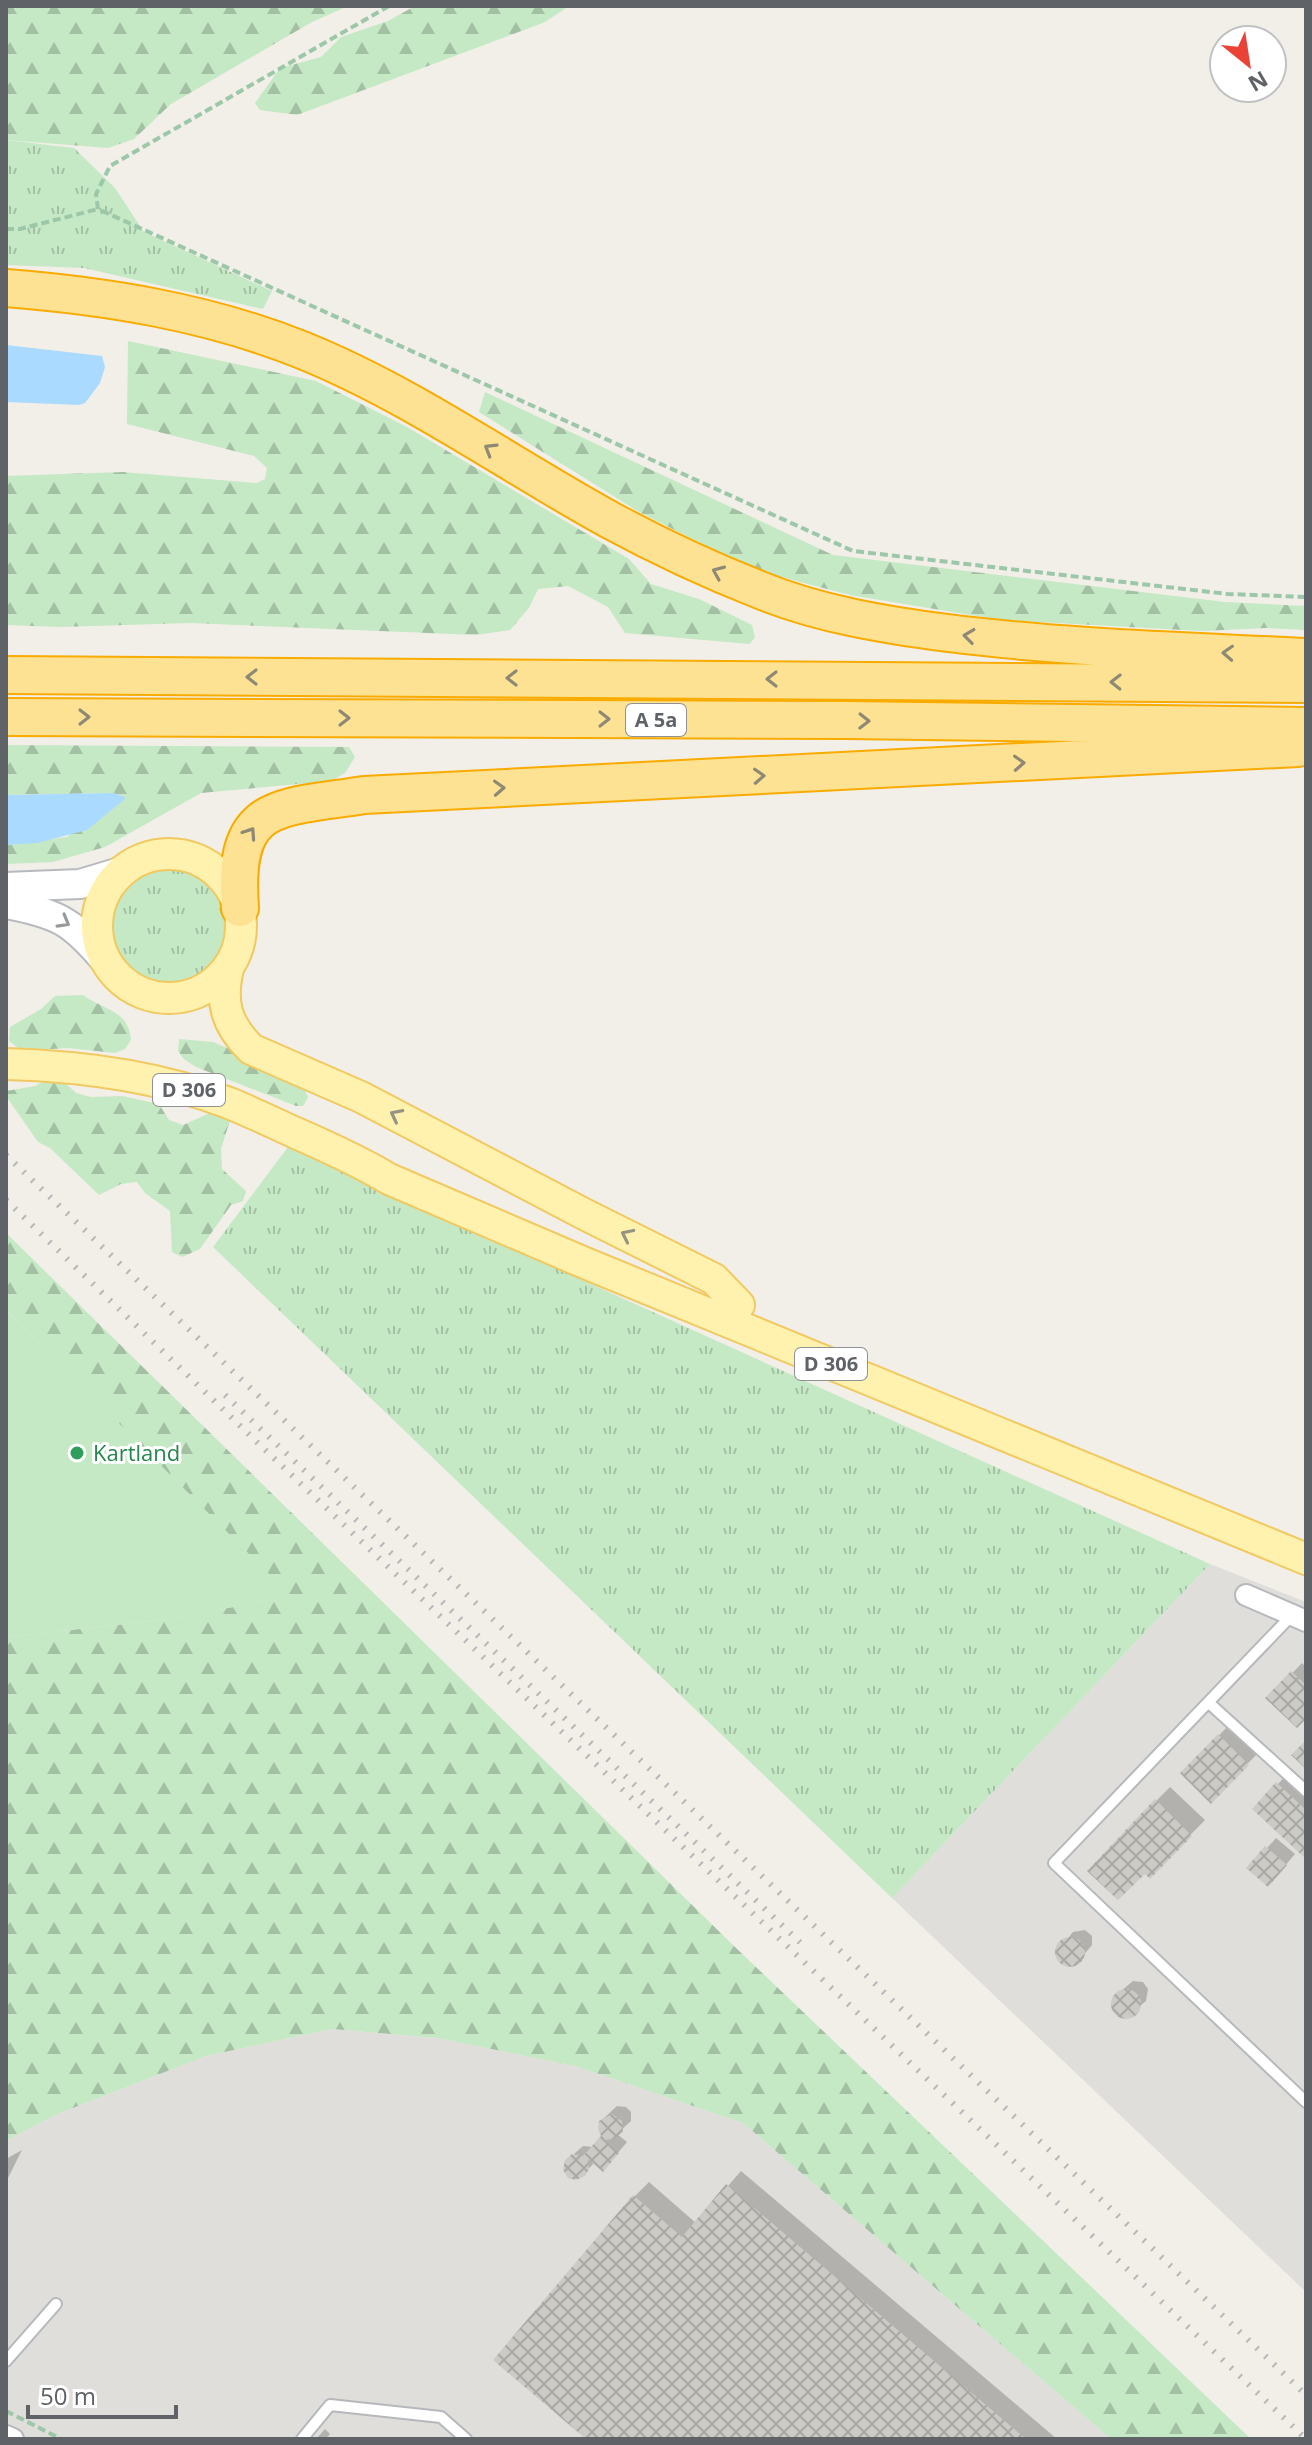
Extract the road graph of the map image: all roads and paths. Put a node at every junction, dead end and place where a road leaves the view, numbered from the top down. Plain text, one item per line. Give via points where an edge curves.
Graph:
1 (389, 6) edge
2 (98, 209) junction
3 (6, 229) edge
4 (6, 288) edge
5 (1306, 597) edge
6 (1306, 657) edge
7 (6, 675) edge
8 (1306, 684) edge
9 (6, 717) edge
10 (1306, 726) edge
11 (1306, 747) edge
12 (120, 872) junction
13 (6, 887) edge
14 (6, 904) edge
15 (240, 908) junction
16 (108, 964) junction
17 (228, 969) junction
18 (6, 1064) edge
19 (360, 1161) junction
20 (739, 1305) junction
21 (1306, 1541) edge
22 (1306, 1559) edge
23 (1246, 1595) dead end
24 (1299, 1618) edge
25 (1209, 1703) junction
26 (1306, 1791) edge
27 (1306, 2102) edge
28 (56, 2304) dead end
29 (6, 2361) edge
30 (6, 2411) edge
31 (6, 2436) edge
32 (13, 2439) edge
33 (61, 2439) edge
34 (302, 2439) edge
35 (466, 2439) edge

1 - 2 path via 110,166 96,194
2 - 3 path
2 - 5 path via 853,551 1228,594
6 -> 4 highway via 1017,642 904,627 763,592 610,519 457,429 302,350 154,306
8 -> 7 highway, A 5a
9 -> 10 highway, A 5a
15 -> 11 highway via 237,877 241,848 251,828 267,815 291,807 364,795
12 - 13 street via 80,884
12 - 15 main road via 145,857 197,858 217,871
12 - 16 main road via 104,892 97,915 97,940
14 -> 16 street via 44,911 68,923
15 - 17 main road via 238,949
16 - 17 main road via 119,979 163,999 210,987
20 -> 17 main road via 714,1279 361,1097 251,1049 226,1010 222,992
18 - 19 main road, D 306 via 110,1072 175,1086 228,1103
19 - 20 main road, D 306 via 395,1168
19 - 22 main road, D 306 via 389,1179 585,1263
20 - 21 main road, D 306
23 - 24 street
24 - 25 lane
25 - 26 lane
25 - 27 lane via 1054,1863
28 - 29 lane
30 - 33 path
31 - 32 street
34 - 35 lane via 330,2405 441,2417

